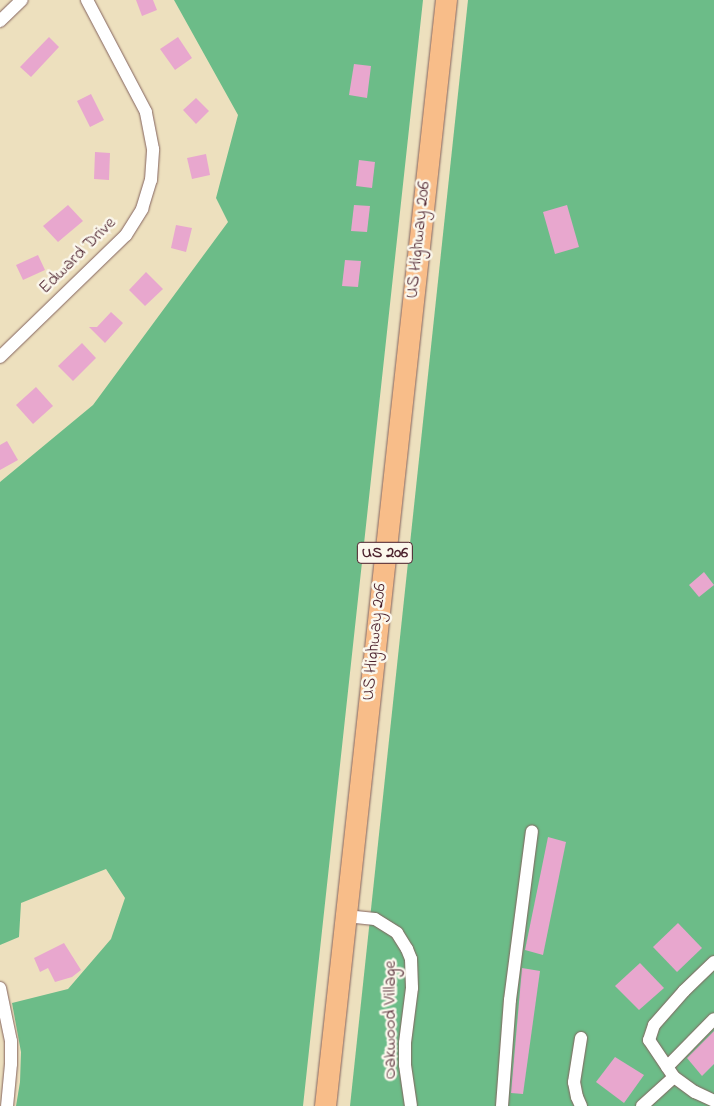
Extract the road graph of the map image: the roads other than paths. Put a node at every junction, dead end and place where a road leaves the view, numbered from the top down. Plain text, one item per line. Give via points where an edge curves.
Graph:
1 (22, 0) edge
2 (87, 0) edge
3 (446, 0) edge
4 (0, 21) edge
5 (0, 356) edge
6 (532, 830) dead end
7 (346, 916) junction
8 (714, 962) edge
9 (0, 988) edge
10 (714, 1019) edge
11 (581, 1038) dead end
12 (670, 1072) junction
13 (698, 1093) junction
14 (714, 1101) edge
15 (7, 1106) edge
16 (325, 1106) edge
17 (411, 1106) edge
18 (502, 1106) edge
19 (581, 1106) edge
20 (642, 1106) edge
21 (696, 1106) edge

1 - 4 street
2 - 5 street, Edward Drive via 146,112 154,150 151,180 142,210 126,235
3 - 7 highway, US Highway 206 / US 206
6 - 18 street via 510,1000
7 - 16 highway, US Highway 206 / US 206
7 - 17 street, Oakwood Village via 375,919 397,933 407,949 412,988 405,1065
8 - 12 street via 654,1025 649,1040
9 - 15 street via 11,1041
10 - 12 street
11 - 19 street via 574,1082
12 - 13 street
12 - 20 street
13 - 14 street
13 - 21 street

